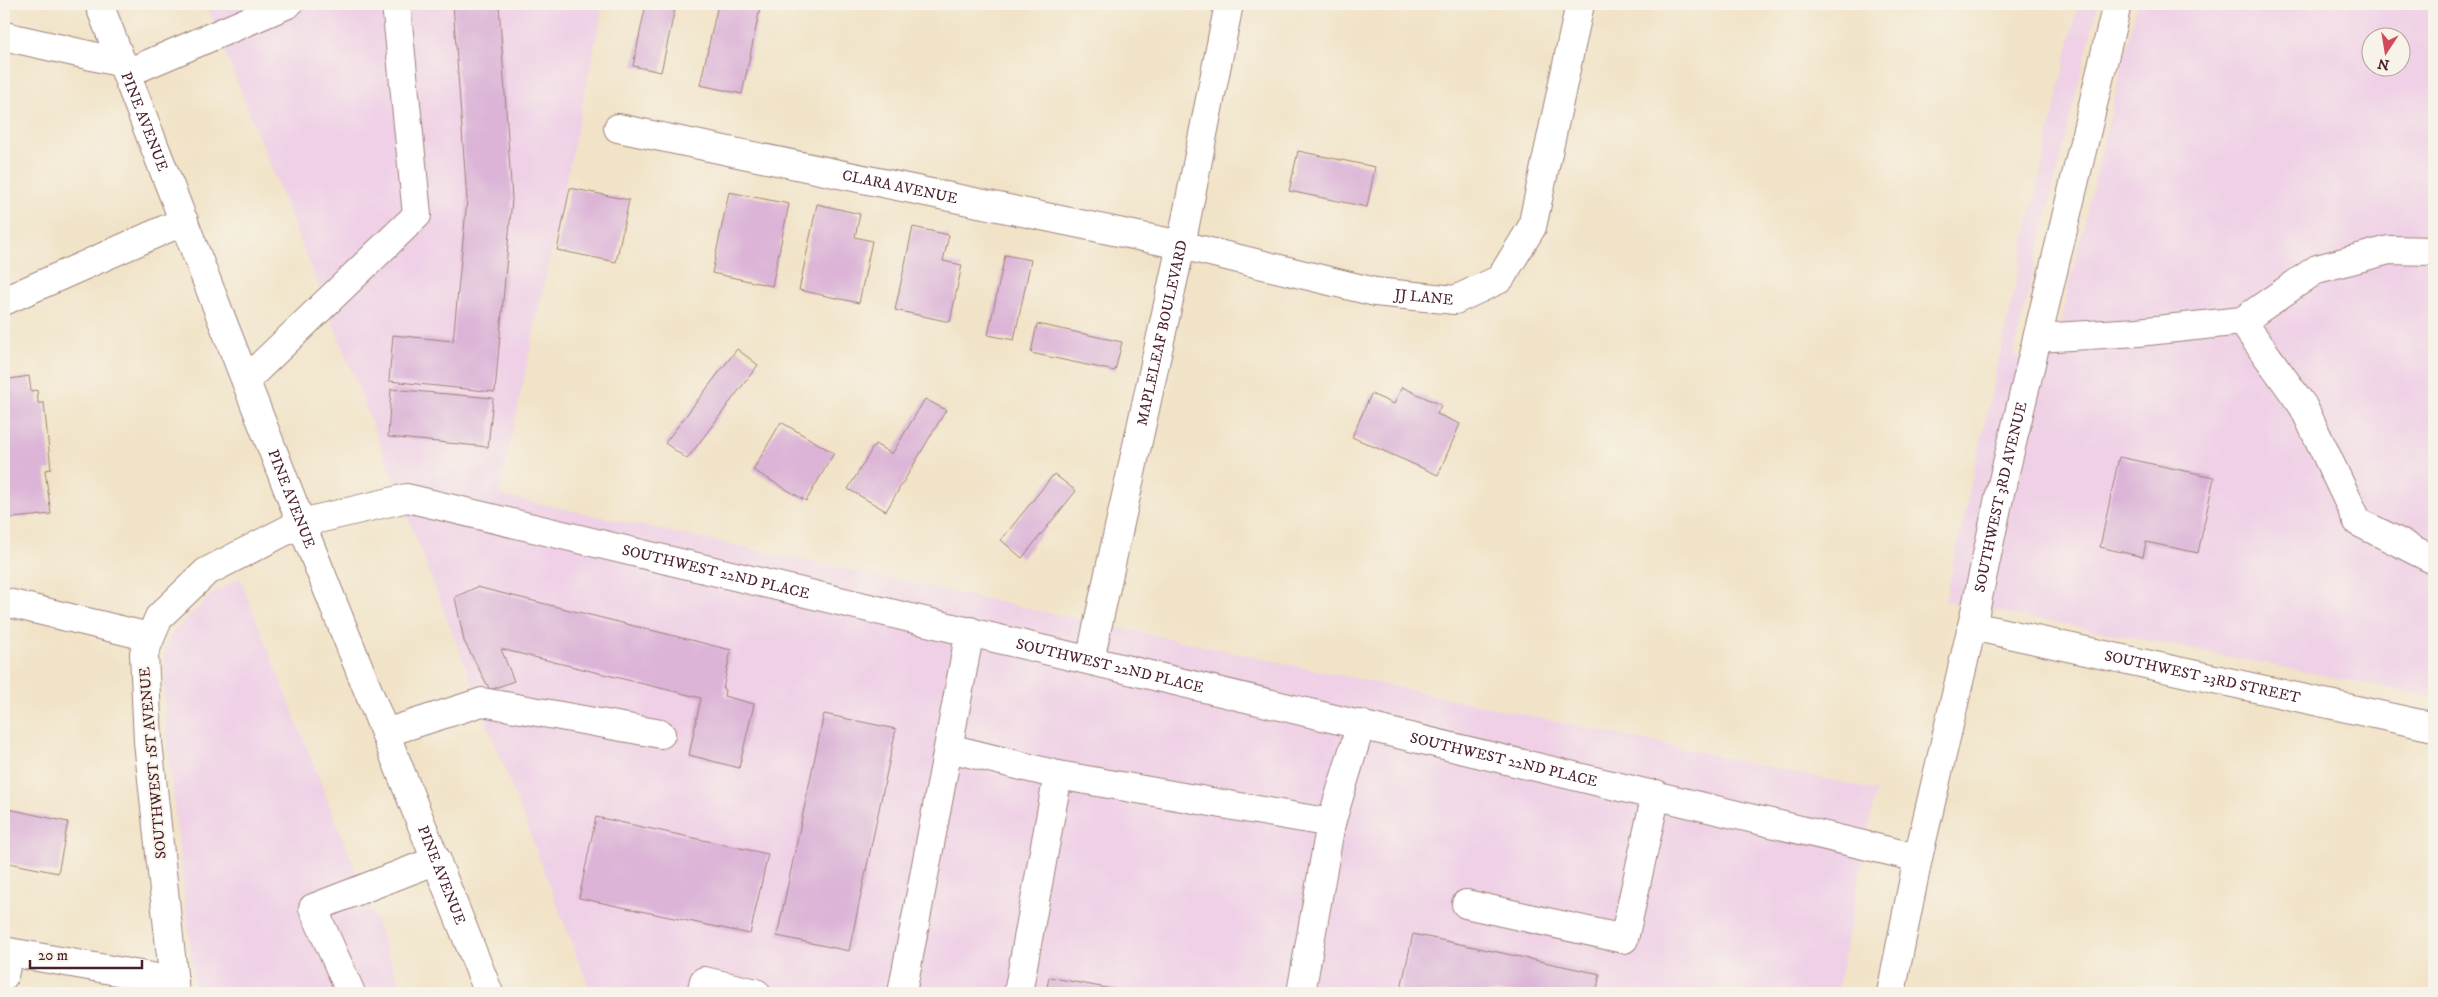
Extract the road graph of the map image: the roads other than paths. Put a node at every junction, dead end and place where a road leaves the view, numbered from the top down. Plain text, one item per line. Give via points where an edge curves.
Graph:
1 (99, 4) edge
2 (288, 4) edge
3 (396, 4) edge
4 (1229, 4) edge
5 (1580, 4) edge
6 (2117, 4) edge
7 (4, 36) edge
8 (125, 68) junction
9 (618, 128) dead end
10 (184, 222) junction
11 (1181, 245) junction
12 (2434, 251) edge
13 (4, 300) edge
14 (2242, 321) junction
15 (2037, 338) junction
16 (246, 380) junction
17 (301, 523) junction
18 (2434, 560) edge
19 (4, 602) edge
20 (1972, 626) junction
21 (970, 632) junction
22 (150, 637) junction
23 (1090, 660) junction
24 (1361, 724) junction
25 (2434, 727) edge
26 (385, 733) junction
27 (661, 734) dead end
28 (949, 748) junction
29 (1058, 775) junction
30 (1656, 794) junction
31 (1331, 823) junction
32 (1918, 858) junction
33 (437, 860) junction
34 (1466, 904) dead end
35 (4, 976) edge
36 (174, 987) edge
37 (351, 993) edge
38 (489, 993) edge
39 (701, 993) edge
40 (756, 993) edge
41 (902, 993) edge
42 (1018, 993) edge
43 (1301, 993) edge
44 (1890, 993) edge

1 - 8 main road, PINE AVENUE
2 - 8 main road
3 - 16 main road via 417,215
4 - 11 main road, MAPLELEAF BOULEVARD
5 - 11 main road, JJ LANE via 1532,227 1500,279 1456,300 1375,292
6 - 15 main road, SOUTHWEST 3RD AVENUE
7 - 8 main road
8 - 10 main road, PINE AVENUE
9 - 11 main road, CLARA AVENUE
10 - 13 main road
10 - 16 main road, PINE AVENUE
11 - 23 main road, MAPLELEAF BOULEVARD
12 - 14 main road via 2389,250 2317,269
14 - 15 main road
14 - 18 main road via 2303,406 2358,522
15 - 20 main road, SOUTHWEST 3RD AVENUE
16 - 17 main road, PINE AVENUE
17 - 21 main road, SOUTHWEST 22ND PLACE via 407,498
17 - 22 main road, SOUTHWEST 1ST AVENUE via 206,572 158,618
17 - 26 main road, PINE AVENUE
19 - 22 main road
20 - 25 main road, SOUTHWEST 23RD STREET
20 - 32 main road, SOUTHWEST 3RD AVENUE
21 - 23 main road, SOUTHWEST 22ND PLACE
21 - 28 main road
22 - 36 main road, SOUTHWEST 1ST AVENUE via 144,653 148,742
23 - 24 main road, SOUTHWEST 22ND PLACE
24 - 30 main road, SOUTHWEST 22ND PLACE
24 - 31 main road
26 - 27 main road via 482,702
26 - 33 main road, PINE AVENUE
28 - 29 main road
28 - 41 main road
29 - 31 main road
29 - 42 main road
30 - 32 main road, SOUTHWEST 22ND PLACE
30 - 34 main road via 1624,939
31 - 43 main road
32 - 44 main road, SOUTHWEST 3RD AVENUE
33 - 37 main road via 313,908
33 - 38 main road, PINE AVENUE
35 - 36 main road via 9,952
39 - 40 main road via 704,982

